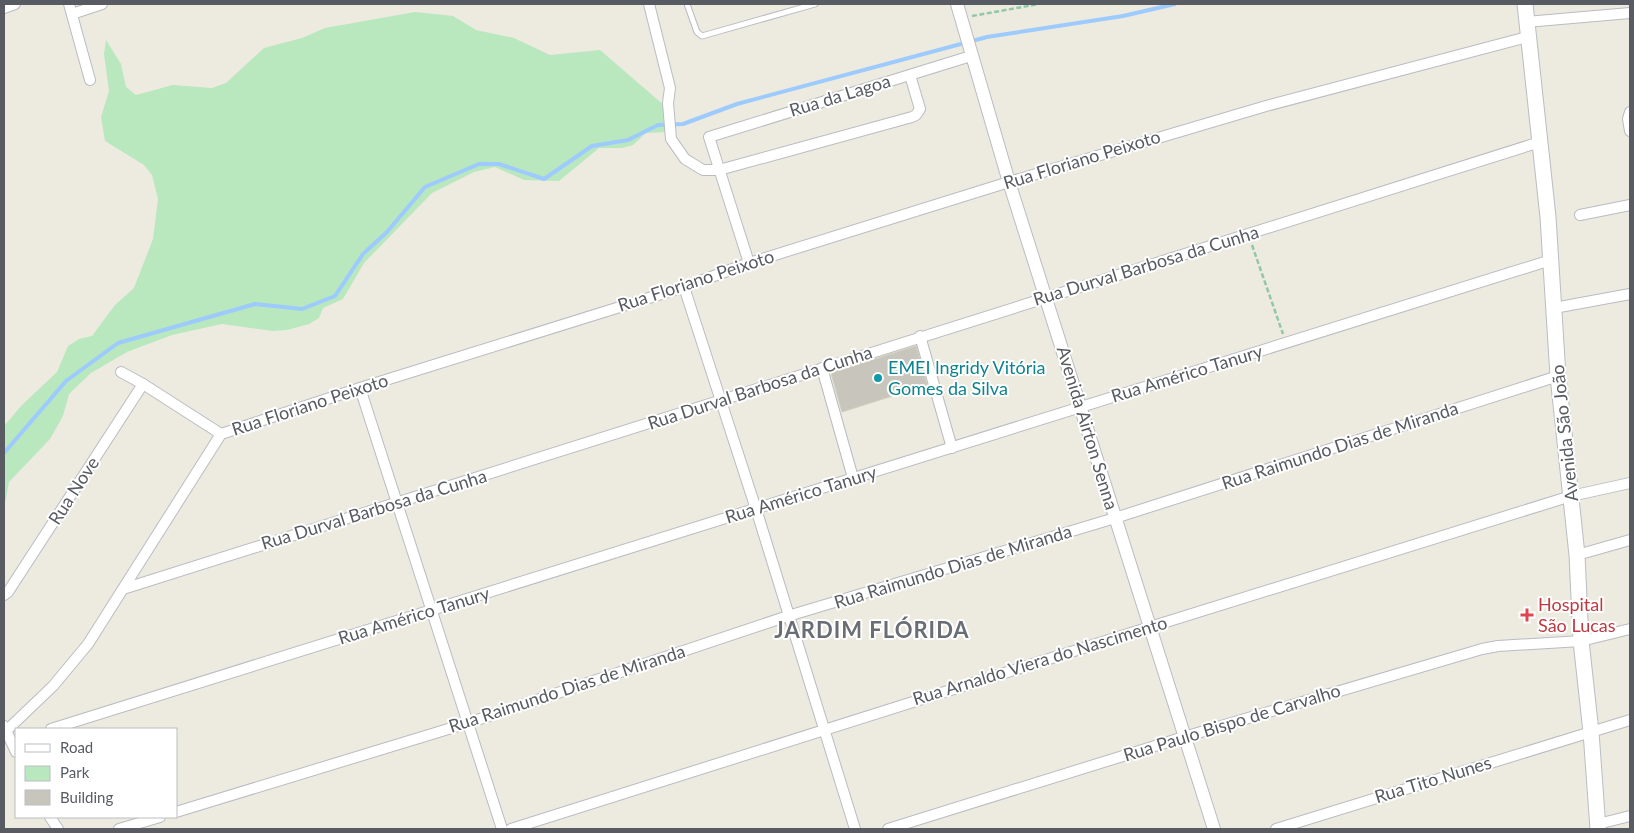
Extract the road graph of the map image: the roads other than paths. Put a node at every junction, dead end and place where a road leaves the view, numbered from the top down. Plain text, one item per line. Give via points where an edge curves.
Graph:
1 (15, 4) edge
2 (102, 4) edge
3 (649, 4) edge
4 (687, 4) edge
5 (815, 4) edge
6 (957, 4) edge
7 (1525, 4) edge
8 (4, 8) edge
9 (70, 9) edge
10 (1630, 12) edge
11 (1526, 22) junction
12 (1528, 37) junction
13 (971, 54) junction
14 (910, 75) junction
15 (90, 80) dead end
16 (1630, 112) edge
17 (1630, 131) edge
18 (1540, 142) junction
19 (719, 170) junction
20 (1009, 182) junction
21 (1630, 205) edge
22 (1580, 215) dead end
23 (1551, 260) junction
24 (749, 263) junction
25 (684, 287) junction
26 (1630, 294) edge
27 (1045, 298) junction
28 (1554, 308) junction
29 (920, 336) junction
30 (822, 368) junction
31 (121, 372) dead end
32 (1558, 376) junction
33 (143, 384) junction
34 (360, 388) junction
35 (722, 400) junction
36 (1081, 407) junction
37 (221, 434) junction
38 (952, 448) junction
39 (853, 478) junction
40 (1630, 483) edge
41 (1571, 496) junction
42 (397, 502) junction
43 (756, 509) junction
44 (1115, 518) junction
45 (1630, 540) edge
46 (1577, 555) junction
47 (123, 589) junction
48 (4, 595) edge
49 (432, 610) junction
50 (788, 616) junction
51 (1150, 627) junction
52 (1630, 629) edge
53 (1581, 640) junction
54 (1630, 720) edge
55 (468, 723) junction
56 (5, 728) edge
57 (54, 728) edge
58 (824, 729) junction
59 (1591, 732) junction
60 (1184, 737) junction
61 (11, 742) edge
62 (178, 811) edge
63 (1630, 816) edge
64 (51, 818) edge
65 (157, 818) edge
66 (1598, 827) edge
67 (58, 829) edge
68 (119, 829) edge
69 (502, 829) edge
70 (511, 829) edge
71 (854, 829) edge
72 (888, 829) edge
73 (1214, 829) edge
74 (1276, 829) edge

1 - 8 street
2 - 9 street
3 - 19 street via 670,88 671,139 685,158 703,170
4 - 5 lane via 697,32 702,36
6 - 13 street, Avenida Airton Senna
7 - 11 main road
9 - 15 street
10 - 11 street
11 - 12 main road, Avenida São João
12 - 18 main road, Avenida São João
12 - 20 street, Rua Floriano Peixoto via 1266,106
13 - 14 street, Rua da Lagoa
13 - 20 street, Avenida Airton Senna
14 - 19 street, Rua da Lagoa via 708,137
14 - 19 street via 920,109 912,117
16 - 17 street
18 - 23 main road, Avenida São João
18 - 27 street, Rua Durval Barbosa da Cunha
19 - 24 street
20 - 24 street, Rua Floriano Peixoto
20 - 27 street, Avenida Airton Senna
21 - 22 street
23 - 28 main road, Avenida São João
23 - 36 street, Rua Américo Tanury
24 - 25 street, Rua Floriano Peixoto
25 - 34 street, Rua Floriano Peixoto
25 - 35 street
26 - 28 street
27 - 29 street, Rua Durval Barbosa da Cunha
27 - 36 street, Avenida Airton Senna
28 - 32 main road, Avenida São João
29 - 30 street, Rua Durval Barbosa da Cunha
29 - 38 street
30 - 35 street, Rua Durval Barbosa da Cunha
30 - 39 street
31 - 33 street
32 - 41 main road, Avenida São João
32 - 44 street, Rua Raimundo Dias de Miranda
33 - 37 street
33 - 48 street, Rua Nove
34 - 37 street, Rua Floriano Peixoto
34 - 42 street
35 - 42 street, Rua Durval Barbosa da Cunha
35 - 43 street
36 - 38 street, Rua Américo Tanury
36 - 44 street, Avenida Airton Senna
37 - 47 street, Rua Floriano Peixoto
38 - 39 street, Rua Américo Tanury
39 - 43 street, Rua Américo Tanury
40 - 41 street, Rua Arnaldo Viera do Nascimento
41 - 46 main road, Avenida São João
41 - 51 street, Rua Arnaldo Viera do Nascimento
42 - 47 street, Rua Durval Barbosa da Cunha
42 - 49 street
43 - 49 street, Rua Américo Tanury
43 - 50 street
44 - 50 street, Rua Raimundo Dias de Miranda
44 - 51 street, Avenida Airton Senna
45 - 46 street
46 - 53 main road, Avenida São João
47 - 56 street, Rua Floriano Peixoto via 88,644 53,686
49 - 55 street
49 - 57 street, Rua Américo Tanury
50 - 55 street, Rua Raimundo Dias de Miranda
50 - 58 street
51 - 58 street, Rua Arnaldo Viera do Nascimento
51 - 60 street, Avenida Airton Senna
52 - 53 street, Rua Paulo Bispo de Carvalho
53 - 59 main road, Avenida São João
53 - 60 street, Rua Paulo Bispo de Carvalho via 1482,649
54 - 59 street, Rua Tito Nunes
55 - 62 street, Rua Raimundo Dias de Miranda
55 - 69 street
56 - 61 street
58 - 70 street, Rua Arnaldo Viera do Nascimento
58 - 71 street
59 - 66 main road, Avenida São João
59 - 74 street, Rua Tito Nunes
60 - 72 street, Rua Paulo Bispo de Carvalho
60 - 73 street, Avenida Airton Senna
63 - 66 street
64 - 67 street
65 - 68 street

